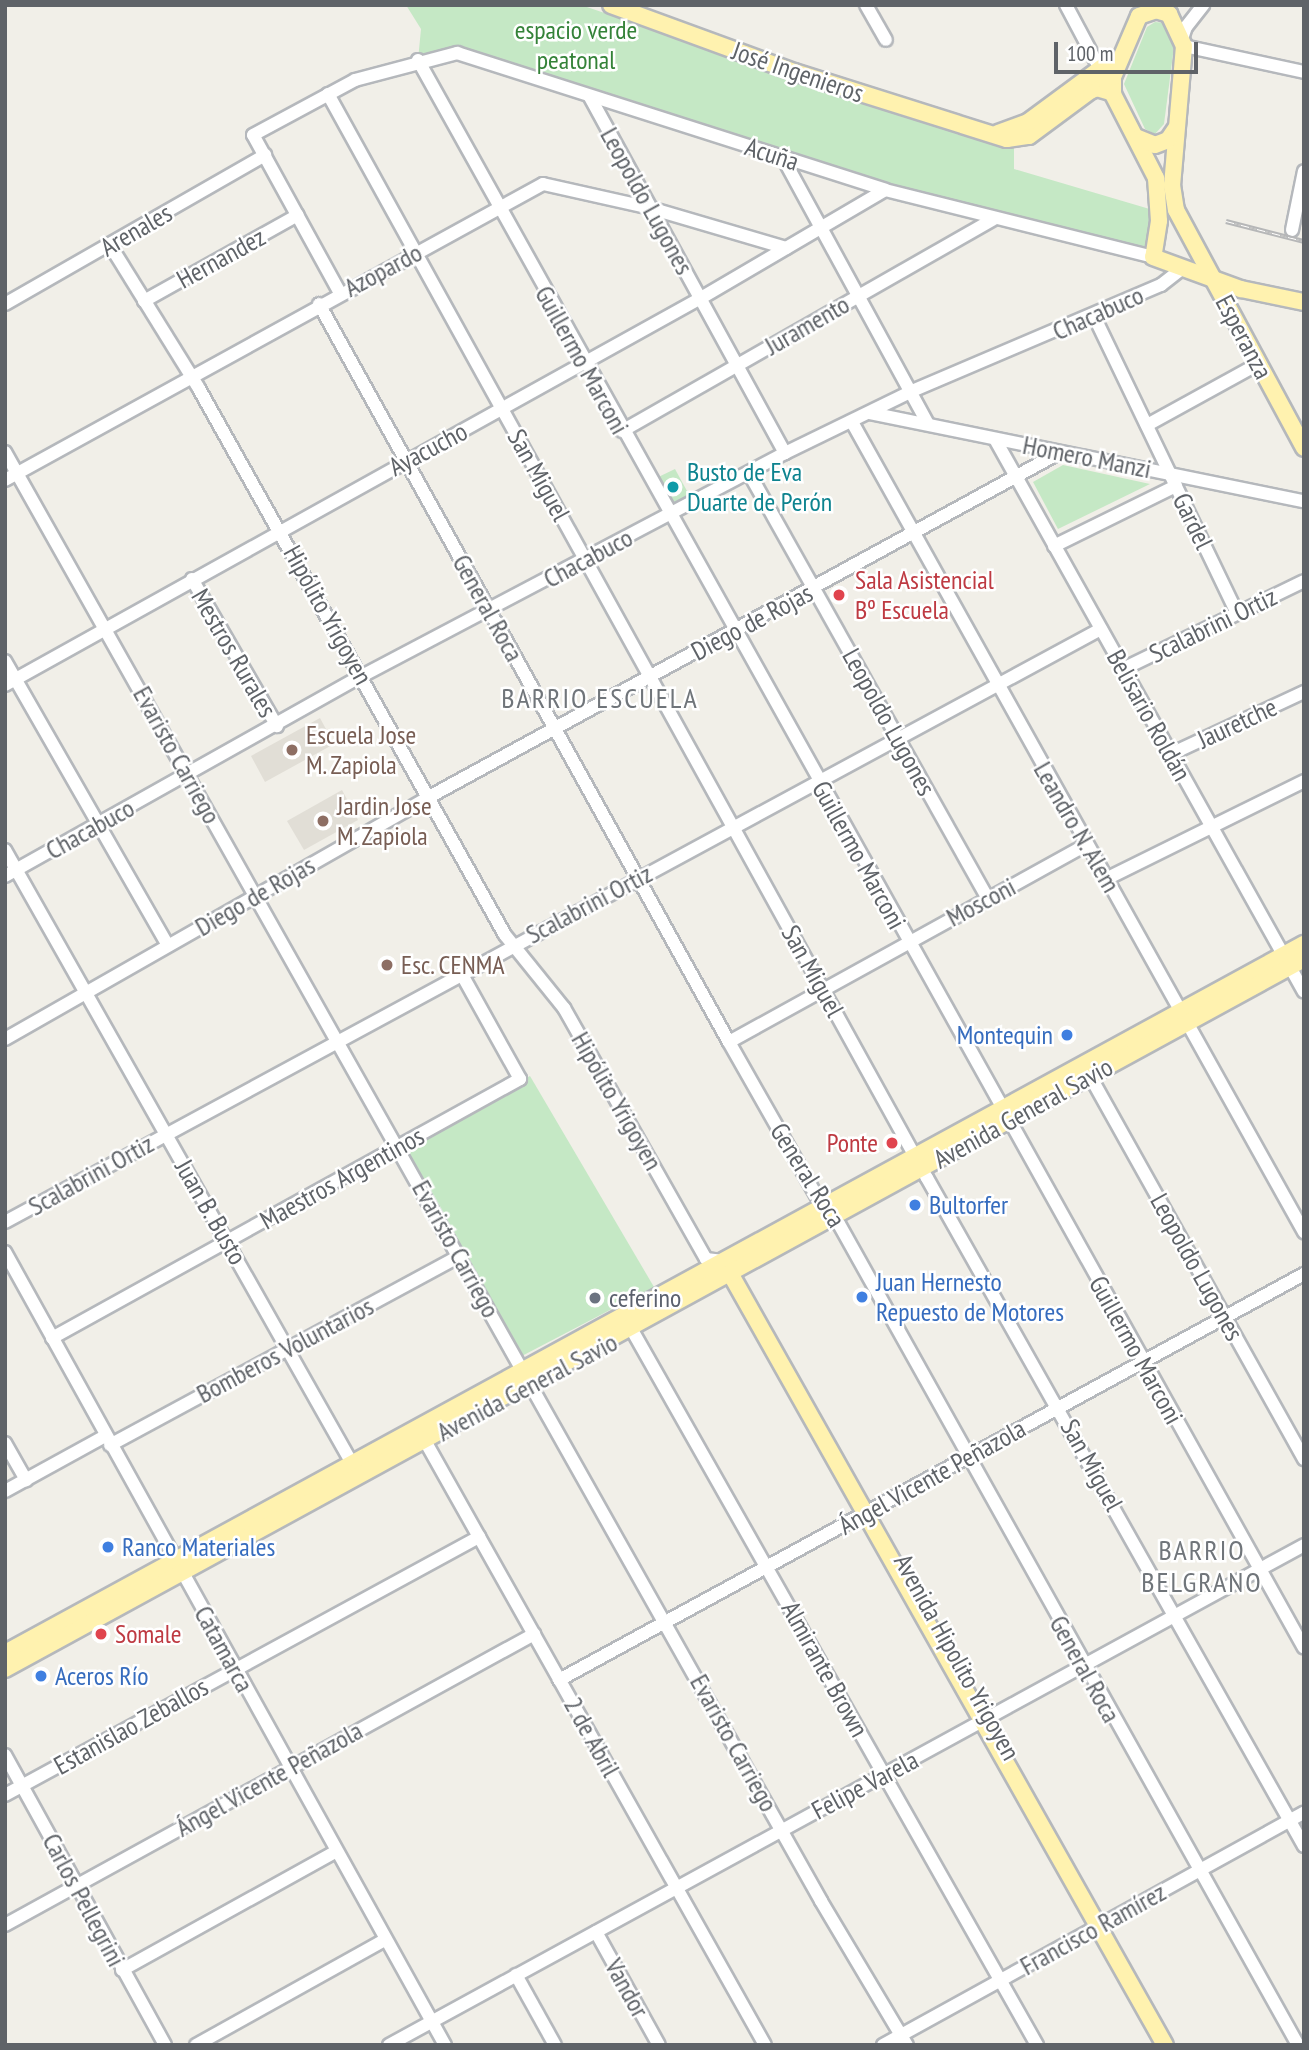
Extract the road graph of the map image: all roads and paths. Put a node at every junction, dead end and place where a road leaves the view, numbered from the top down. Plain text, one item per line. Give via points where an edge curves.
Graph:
1 (611, 5) edge
2 (1066, 5) edge
3 (1202, 5) edge
4 (873, 7) edge
5 (630, 8) edge
6 (1164, 10) edge
7 (1139, 11) edge
8 (886, 40) dead end
9 (1126, 43) junction
10 (1183, 43) junction
11 (418, 60) junction
12 (1100, 69) junction
13 (1304, 72) edge
14 (1113, 93) junction
15 (328, 94) junction
16 (590, 97) junction
17 (1176, 128) junction
18 (985, 135) junction
19 (1138, 138) junction
20 (265, 155) junction
21 (783, 158) junction
22 (1304, 171) edge
23 (885, 190) junction
24 (649, 208) junction
25 (497, 209) junction
26 (298, 215) junction
27 (993, 219) junction
28 (821, 227) junction
29 (1292, 230) dead end
30 (1192, 243) junction
31 (110, 245) junction
32 (786, 248) junction
33 (1154, 251) junction
34 (416, 253) junction
35 (1183, 268) junction
36 (1213, 278) junction
37 (340, 293) junction
38 (859, 295) junction
39 (701, 298) junction
40 (144, 301) junction
41 (1304, 302) edge
42 (5, 304) edge
43 (319, 304) junction
44 (1094, 316) junction
45 (584, 363) junction
46 (1258, 364) junction
47 (738, 365) junction
48 (190, 376) junction
49 (912, 391) junction
50 (503, 409) junction
51 (870, 413) junction
52 (852, 422) junction
53 (928, 424) junction
54 (1147, 425) junction
55 (622, 431) junction
56 (995, 439) junction
57 (1304, 448) edge
58 (5, 452) edge
59 (785, 453) junction
60 (1059, 453) junction
61 (405, 461) junction
62 (749, 473) junction
63 (1170, 473) junction
64 (11, 476) edge
65 (1016, 479) junction
66 (1176, 486) junction
67 (1304, 501) edge
68 (668, 515) junction
69 (280, 531) junction
70 (912, 533) junction
71 (1054, 546) junction
72 (586, 560) junction
73 (192, 579) junction
74 (1304, 580) edge
75 (814, 589) junction
76 (489, 609) junction
77 (1237, 613) junction
78 (106, 628) junction
79 (1101, 629) junction
80 (734, 631) junction
81 (5, 661) edge
82 (1123, 669) junction
83 (362, 676) junction
84 (650, 677) junction
85 (10, 682) edge
86 (996, 685) junction
87 (1304, 692) edge
88 (276, 726) junction
89 (556, 728) junction
90 (898, 738) junction
91 (1171, 754) junction
92 (188, 775) junction
93 (817, 781) junction
94 (1304, 781) edge
95 (429, 797) junction
96 (99, 824) junction
97 (733, 826) junction
98 (1211, 827) junction
99 (1087, 844) junction
100 (5, 850) edge
101 (11, 873) edge
102 (639, 877) junction
103 (1106, 879) junction
104 (255, 896) junction
105 (988, 899) junction
106 (906, 942) junction
107 (1304, 944) edge
108 (512, 945) junction
109 (168, 946) junction
110 (1292, 960) edge
111 (461, 973) junction
112 (823, 989) junction
113 (1304, 992) edge
114 (86, 993) junction
115 (1184, 1017) junction
116 (6, 1038) edge
117 (337, 1041) junction
118 (729, 1042) junction
119 (1090, 1076) junction
120 (1004, 1115) junction
121 (166, 1134) junction
122 (399, 1147) junction
123 (918, 1162) junction
124 (828, 1212) junction
125 (5, 1222) edge
126 (1304, 1232) edge
127 (227, 1241) junction
128 (5, 1252) edge
129 (460, 1256) junction
130 (731, 1268) junction
131 (1304, 1274) edge
132 (1224, 1317) junction
133 (632, 1330) junction
134 (52, 1338) junction
135 (288, 1348) junction
136 (1143, 1362) junction
137 (529, 1378) junction
138 (1059, 1407) junction
139 (422, 1435) junction
140 (107, 1441) junction
141 (5, 1443) edge
142 (968, 1457) junction
143 (1304, 1459) edge
144 (353, 1465) junction
145 (26, 1480) junction
146 (5, 1491) edge
147 (869, 1511) junction
148 (479, 1537) junction
149 (1304, 1545) edge
150 (178, 1567) junction
151 (768, 1567) junction
152 (1259, 1569) junction
153 (1175, 1616) junction
154 (666, 1622) junction
155 (534, 1634) junction
156 (1304, 1648) edge
157 (5, 1653) edge
158 (1083, 1666) junction
159 (5, 1669) edge
160 (235, 1669) junction
161 (559, 1679) junction
162 (987, 1719) junction
163 (5, 1755) edge
164 (290, 1766) junction
165 (884, 1776) junction
166 (22, 1786) junction
167 (5, 1795) edge
168 (1304, 1813) edge
169 (1289, 1821) junction
170 (783, 1829) junction
171 (1304, 1846) edge
172 (335, 1852) junction
173 (1198, 1871) junction
174 (77, 1886) junction
175 (676, 1887) junction
176 (5, 1924) edge
177 (1102, 1924) junction
178 (596, 1931) junction
179 (385, 1940) junction
180 (122, 1970) junction
181 (516, 1975) junction
182 (1001, 1980) junction
183 (432, 2022) junction
184 (904, 2040) edge
185 (164, 2045) edge
186 (196, 2045) edge
187 (389, 2045) edge
188 (445, 2045) edge
189 (555, 2045) edge
190 (659, 2045) edge
191 (765, 2045) edge
192 (883, 2045) edge
193 (1037, 2045) edge
194 (1165, 2045) edge
195 (1175, 2045) edge
196 (1298, 2045) edge

1 - 5 main road, José Ingenieros
2 - 12 street
3 - 6 street
3 - 10 street via 1185,27
4 - 8 street
5 - 18 main road, José Ingenieros
6 - 7 main road
6 - 10 main road
7 - 9 main road
9 - 12 main road
9 - 14 main road via 1113,76
10 - 13 street
10 - 17 main road, Esperanza
11 - 15 street, Acuña via 368,75
11 - 16 street, Acuña via 467,54
11 - 25 street, Guillermo Marconi
12 - 14 main road
12 - 18 main road via 1028,122
14 - 18 main road, José Ingenieros via 1097,88 1090,91 1017,139
14 - 19 main road
15 - 20 street, Acuña via 253,135
15 - 34 street, San Miguel
16 - 21 street, Acuña
16 - 24 street, Leopoldo Lugones
17 - 19 main road via 1163,143 1147,144
17 - 30 main road, Esperanza via 1172,194
19 - 33 main road via 1158,190
20 - 26 street
20 - 31 street, Arenales
21 - 23 street, Acuña
21 - 28 street
22 - 29 street
23 - 27 street, Acuña
23 - 28 street, Ayacucho
24 - 25 street, Azopardo via 544,184
24 - 32 street, Azopardo
24 - 39 street, Leopoldo Lugones
25 - 34 street, Azopardo
25 - 45 street, Guillermo Marconi
26 - 37 street
26 - 40 street, Hernandez
27 - 33 street, Acuña
27 - 38 street, Juramento
28 - 32 street, Ayacucho
28 - 38 street
30 - 33 main road via 1167,238
30 - 35 main road
30 - 36 main road, Esperanza
30 - 41 main road via 1228,276
31 - 40 street, Hipólito Yrigoyen
31 - 42 street, Arenales
32 - 39 street, Ayacucho
33 - 35 main road, Acuña
34 - 37 street, Azopardo
34 - 50 street, San Miguel
35 - 36 main road, Acuña
35 - 44 street, Chacabuco via 1161,285
36 - 41 main road, Acuña
36 - 46 main road, Esperanza
37 - 43 street, Azopardo
38 - 47 street, Juramento
38 - 49 street
39 - 45 street, Ayacucho
39 - 47 street, Leopoldo Lugones
40 - 48 street, Hipólito Yrigoyen
43 - 48 street, Azopardo
43 - 61 street, General Roca
44 - 49 street, Chacabuco
44 - 54 street, Gardel
45 - 50 street, Ayacucho
45 - 55 street, Guillermo Marconi
46 - 54 street
46 - 57 main road, Esperanza
47 - 55 street, Juramento
47 - 59 street, Leopoldo Lugones
48 - 64 street, Azopardo
48 - 69 street, Hipólito Yrigoyen
49 - 51 street, Chacabuco
49 - 53 street
50 - 61 street, Ayacucho
50 - 72 street, San Miguel
51 - 52 street, Chacabuco
51 - 53 street, Homero Manzi
52 - 59 street, Chacabuco
52 - 70 street, Leandro N. Alem
53 - 56 street, Homero Manzi
54 - 63 street, Gardel
55 - 68 street, Guillermo Marconi
56 - 60 street, Homero Manzi
56 - 65 street, Belisario Roldán
58 - 64 street, Evaristo Carriego
59 - 62 street, Chacabuco
60 - 63 street, Homero Manzi
60 - 65 street, Diego de Rojas
61 - 69 street, Ayacucho
61 - 76 street, General Roca
62 - 68 street, Chacabuco
62 - 75 street, Leopoldo Lugones
63 - 66 street, Gardel
63 - 67 street, Homero Manzi
64 - 78 street, Evaristo Carriego
65 - 70 street, Diego de Rojas
65 - 71 street, Belisario Roldán
66 - 71 street
66 - 77 street, Gardel
68 - 72 street, Chacabuco
68 - 80 street, Guillermo Marconi
69 - 73 street, Ayacucho
69 - 83 street, Hipólito Yrigoyen
70 - 75 street, Diego de Rojas
70 - 86 street, Leandro N. Alem
71 - 79 street, Belisario Roldán
72 - 76 street, Chacabuco
72 - 84 street, San Miguel
73 - 78 street, Ayacucho
73 - 88 street, Mestros Rurales
74 - 77 street, Scalabrini Ortiz
75 - 80 street, Diego de Rojas
75 - 90 street, Leopoldo Lugones
76 - 83 street, Chacabuco
76 - 89 street, General Roca
77 - 82 street, Scalabrini Ortiz
78 - 85 street, Ayacucho
78 - 92 street, Evaristo Carriego
79 - 82 street, Belisario Roldán
79 - 86 street, Scalabrini Ortiz
80 - 84 street, Diego de Rojas
80 - 93 street, Guillermo Marconi
81 - 85 street
82 - 91 street, Belisario Roldán
83 - 88 street, Chacabuco
83 - 95 street, Hipólito Yrigoyen
84 - 89 street, Diego de Rojas
84 - 97 street, San Miguel
85 - 96 street
86 - 90 street, Scalabrini Ortiz
86 - 99 street, Leandro N. Alem
87 - 91 street, Jauretche
88 - 92 street, Chacabuco
89 - 95 street, Diego de Rojas
89 - 102 street, General Roca
90 - 93 street, Scalabrini Ortiz
90 - 105 street, Leopoldo Lugones
91 - 98 street, Belisario Roldán
92 - 96 street, Chacabuco
92 - 104 street, Evaristo Carriego
93 - 97 street, Scalabrini Ortiz
93 - 106 street, Guillermo Marconi
94 - 98 street
95 - 104 street, Diego de Rojas
95 - 108 street, Hipólito Yrigoyen
96 - 101 street, Chacabuco
96 - 109 street
97 - 102 street, Scalabrini Ortiz
97 - 112 street, San Miguel
98 - 103 street
98 - 110 street, Belisario Roldán
99 - 103 street, Leandro N. Alem
99 - 105 street, Mosconi
100 - 101 street, Juan B. Busto
101 - 114 street, Juan B. Busto
102 - 108 street, Scalabrini Ortiz
102 - 118 street, General Roca
103 - 115 street, Leandro N. Alem
104 - 109 street, Diego de Rojas
104 - 117 street, Evaristo Carriego
105 - 106 street, Mosconi
106 - 112 street, Mosconi
106 - 120 street, Guillermo Marconi
107 - 110 main road, Avenida General Savio
108 - 111 street, Scalabrini Ortiz
108 - 130 street, Hipólito Yrigoyen via 564,1008 706,1259
109 - 114 street, Diego de Rojas
110 - 113 street, Belisario Roldán
110 - 115 main road, Avenida General Savio
111 - 117 street, Scalabrini Ortiz
111 - 122 street, Maestros Argentinos via 520,1079
112 - 118 street, Mosconi
112 - 123 street, San Miguel
114 - 116 street, Diego de Rojas
114 - 121 street, Juan B. Busto
115 - 119 main road, Avenida General Savio
115 - 120 main road, Avenida General Savio
115 - 126 street, Leandro N. Alem
117 - 121 street, Scalabrini Ortiz
117 - 122 street, Evaristo Carriego
118 - 124 street, General Roca
119 - 120 main road, Avenida General Savio
119 - 132 street, Leopoldo Lugones
120 - 123 main road, Avenida General Savio
120 - 136 street, Guillermo Marconi
121 - 125 street, Scalabrini Ortiz
121 - 127 street, Juan B. Busto
122 - 127 street, Maestros Argentinos
122 - 129 street, Evaristo Carriego
123 - 124 main road, Avenida General Savio
123 - 138 street, San Miguel
124 - 130 main road, Avenida General Savio
124 - 142 street, General Roca
127 - 134 street, Maestros Argentinos
127 - 135 street, Juan B. Busto
128 - 134 street, Catamarca
129 - 135 street, Bomberos Voluntarios
129 - 137 street, Evaristo Carriego
130 - 133 main road, Avenida General Savio
130 - 137 main road, Avenida General Savio
130 - 147 main road, Avenida Hipolito Yrigoyen
131 - 132 street, Ángel Vicente Peñazola
132 - 136 street, Ángel Vicente Peñazola
132 - 143 street, Leopoldo Lugones
133 - 137 main road, Avenida General Savio
133 - 151 street, Almirante Brown
134 - 140 street, Catamarca
135 - 140 street, Bomberos Voluntarios
135 - 144 street, Juan B. Busto
136 - 138 street, Ángel Vicente Peñazola
136 - 152 street, Guillermo Marconi
137 - 139 main road, Avenida General Savio
137 - 154 street, Evaristo Carriego
138 - 142 street, Ángel Vicente Peñazola
138 - 153 street, San Miguel
139 - 144 main road, Avenida General Savio
139 - 148 street, 2 de Abril
139 - 150 main road, Avenida General Savio
140 - 145 street, Bomberos Voluntarios
140 - 150 street, Catamarca
141 - 145 street
142 - 147 street, Ángel Vicente Peñazola
142 - 158 street, General Roca
144 - 150 main road, Avenida General Savio
145 - 146 street, Bomberos Voluntarios
147 - 151 street, Ángel Vicente Peñazola
147 - 162 main road, Avenida Hipolito Yrigoyen
148 - 155 street, 2 de Abril
148 - 160 street, Estanislao Zeballos
149 - 152 street, Felipe Varela
150 - 157 main road, Avenida General Savio
150 - 159 main road, Avenida General Savio
150 - 160 street, Catamarca
151 - 154 street, Ángel Vicente Peñazola
151 - 165 street, Almirante Brown
152 - 153 street, Felipe Varela
152 - 156 street, Guillermo Marconi
153 - 158 street, Felipe Varela
153 - 169 street, San Miguel
154 - 161 street, Ángel Vicente Peñazola
154 - 170 street, Evaristo Carriego
155 - 161 street, 2 de Abril
155 - 164 street, Ángel Vicente Peñazola
158 - 162 street, Felipe Varela
158 - 173 street, General Roca
160 - 164 street, Catamarca
160 - 166 street, Estanislao Zeballos
161 - 175 street, 2 de Abril
162 - 165 street, Felipe Varela
162 - 177 main road, Avenida Hipolito Yrigoyen
163 - 166 street, Carlos Pellegrini
164 - 172 street, Catamarca
164 - 174 street, Ángel Vicente Peñazola
165 - 170 street, Felipe Varela
165 - 182 street, Almirante Brown
166 - 167 street, Estanislao Zeballos
166 - 174 street, Carlos Pellegrini
168 - 169 street, Francisco Ramírez
169 - 171 street, San Miguel
169 - 173 street, Francisco Ramírez
170 - 175 street, Felipe Varela
170 - 184 street, Evaristo Carriego
172 - 179 street, Catamarca
172 - 180 street
173 - 177 street, Francisco Ramírez
173 - 196 street, General Roca
174 - 176 street, Ángel Vicente Peñazola
174 - 180 street, Carlos Pellegrini
175 - 178 street, Felipe Varela
175 - 191 street, 2 de Abril
177 - 182 street, Francisco Ramírez
177 - 194 main road, Avenida Hipolito Yrigoyen
177 - 195 main road, Avenida Hipolito Yrigoyen
178 - 181 street, Felipe Varela
178 - 190 street, Vandor
179 - 183 street, Catamarca
179 - 186 street
180 - 185 street, Carlos Pellegrini
181 - 183 street, Felipe Varela
181 - 189 street
182 - 184 street, Francisco Ramírez
182 - 193 street, Almirante Brown
183 - 187 street, Felipe Varela
183 - 188 street, Catamarca
184 - 192 street, Francisco Ramírez

